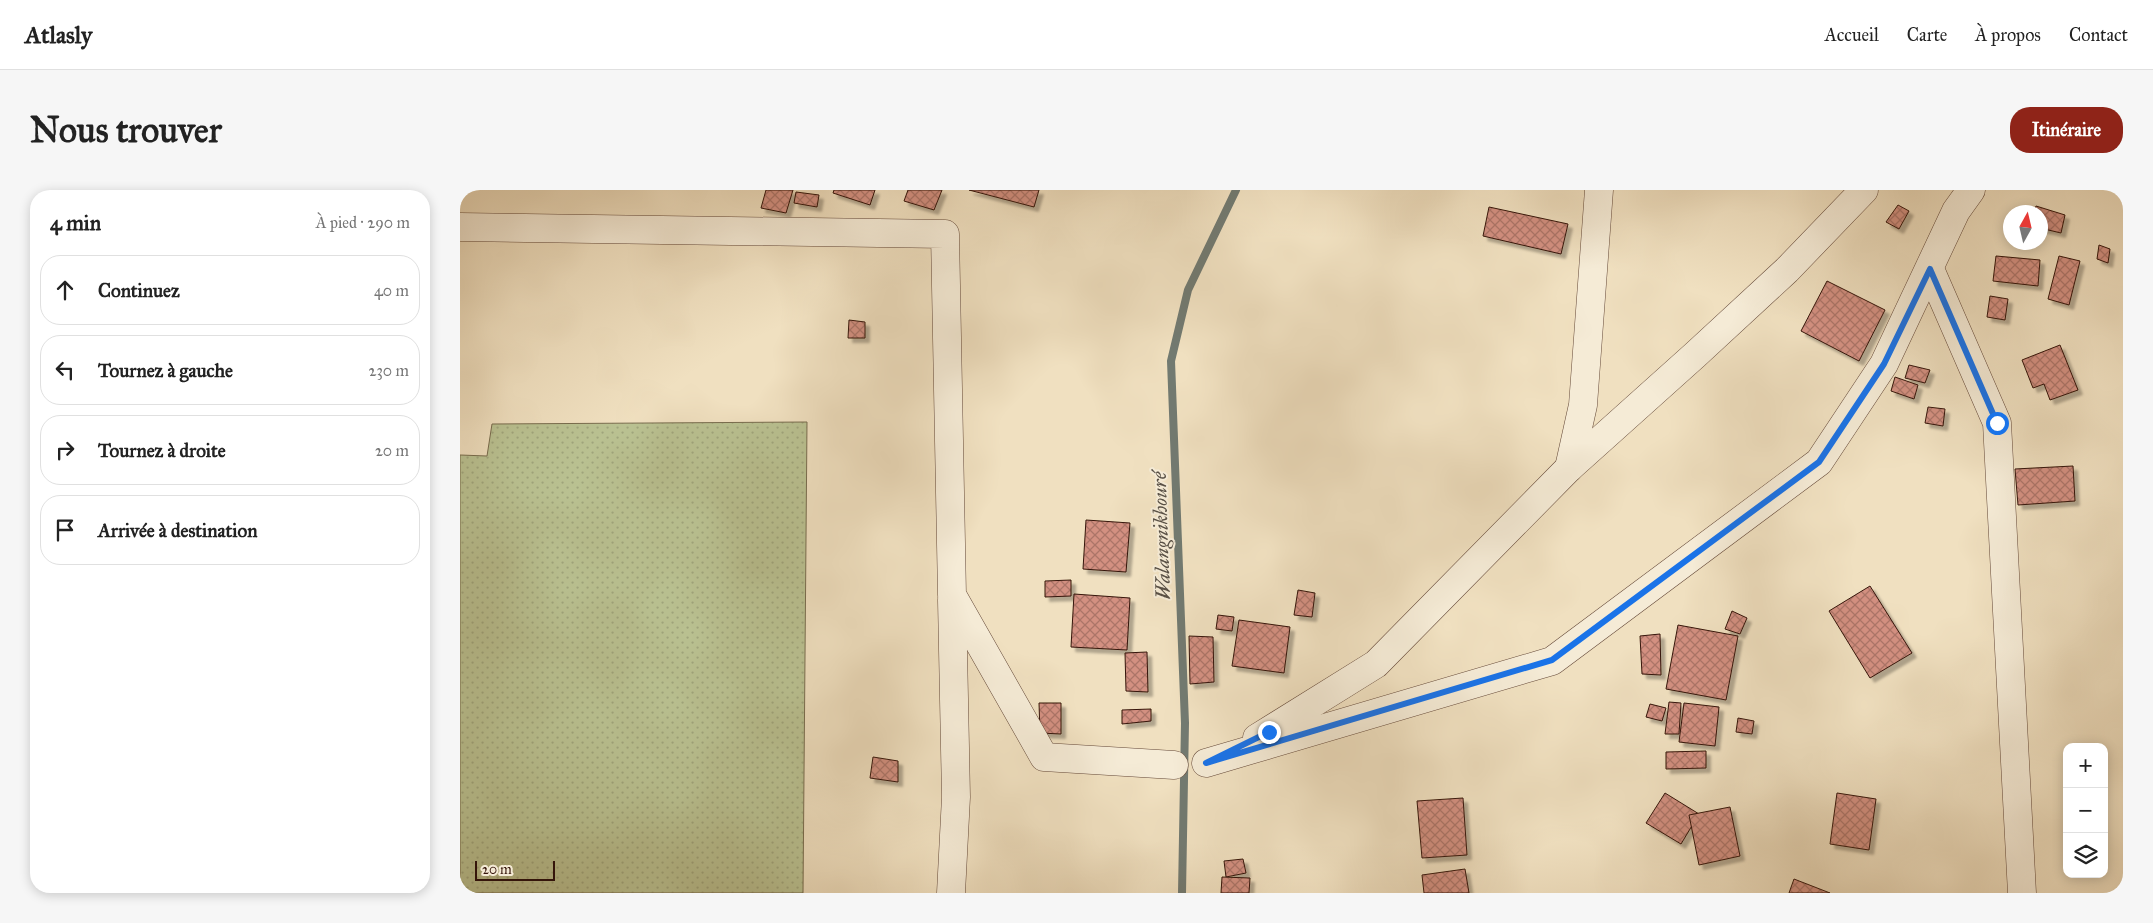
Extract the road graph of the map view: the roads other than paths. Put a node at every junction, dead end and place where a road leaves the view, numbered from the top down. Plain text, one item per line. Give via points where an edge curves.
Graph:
1 (1599, 190) edge
2 (1864, 190) edge
3 (1971, 190) edge
4 (460, 227) edge
5 (1930, 269) junction
6 (1569, 468) junction
7 (952, 596) junction
8 (1174, 765) dead end
9 (951, 893) edge
10 (2022, 893) edge

1 - 6 street via 1583,405
2 - 6 street via 1695,356
3 - 5 street via 1956,211
4 - 7 street via 944,234
5 - 6 street via 1884,364 1819,462 1552,660 1206,763 1269,732 1376,664
5 - 10 street via 1997,423
7 - 8 street via 1044,758
7 - 9 street via 956,797

